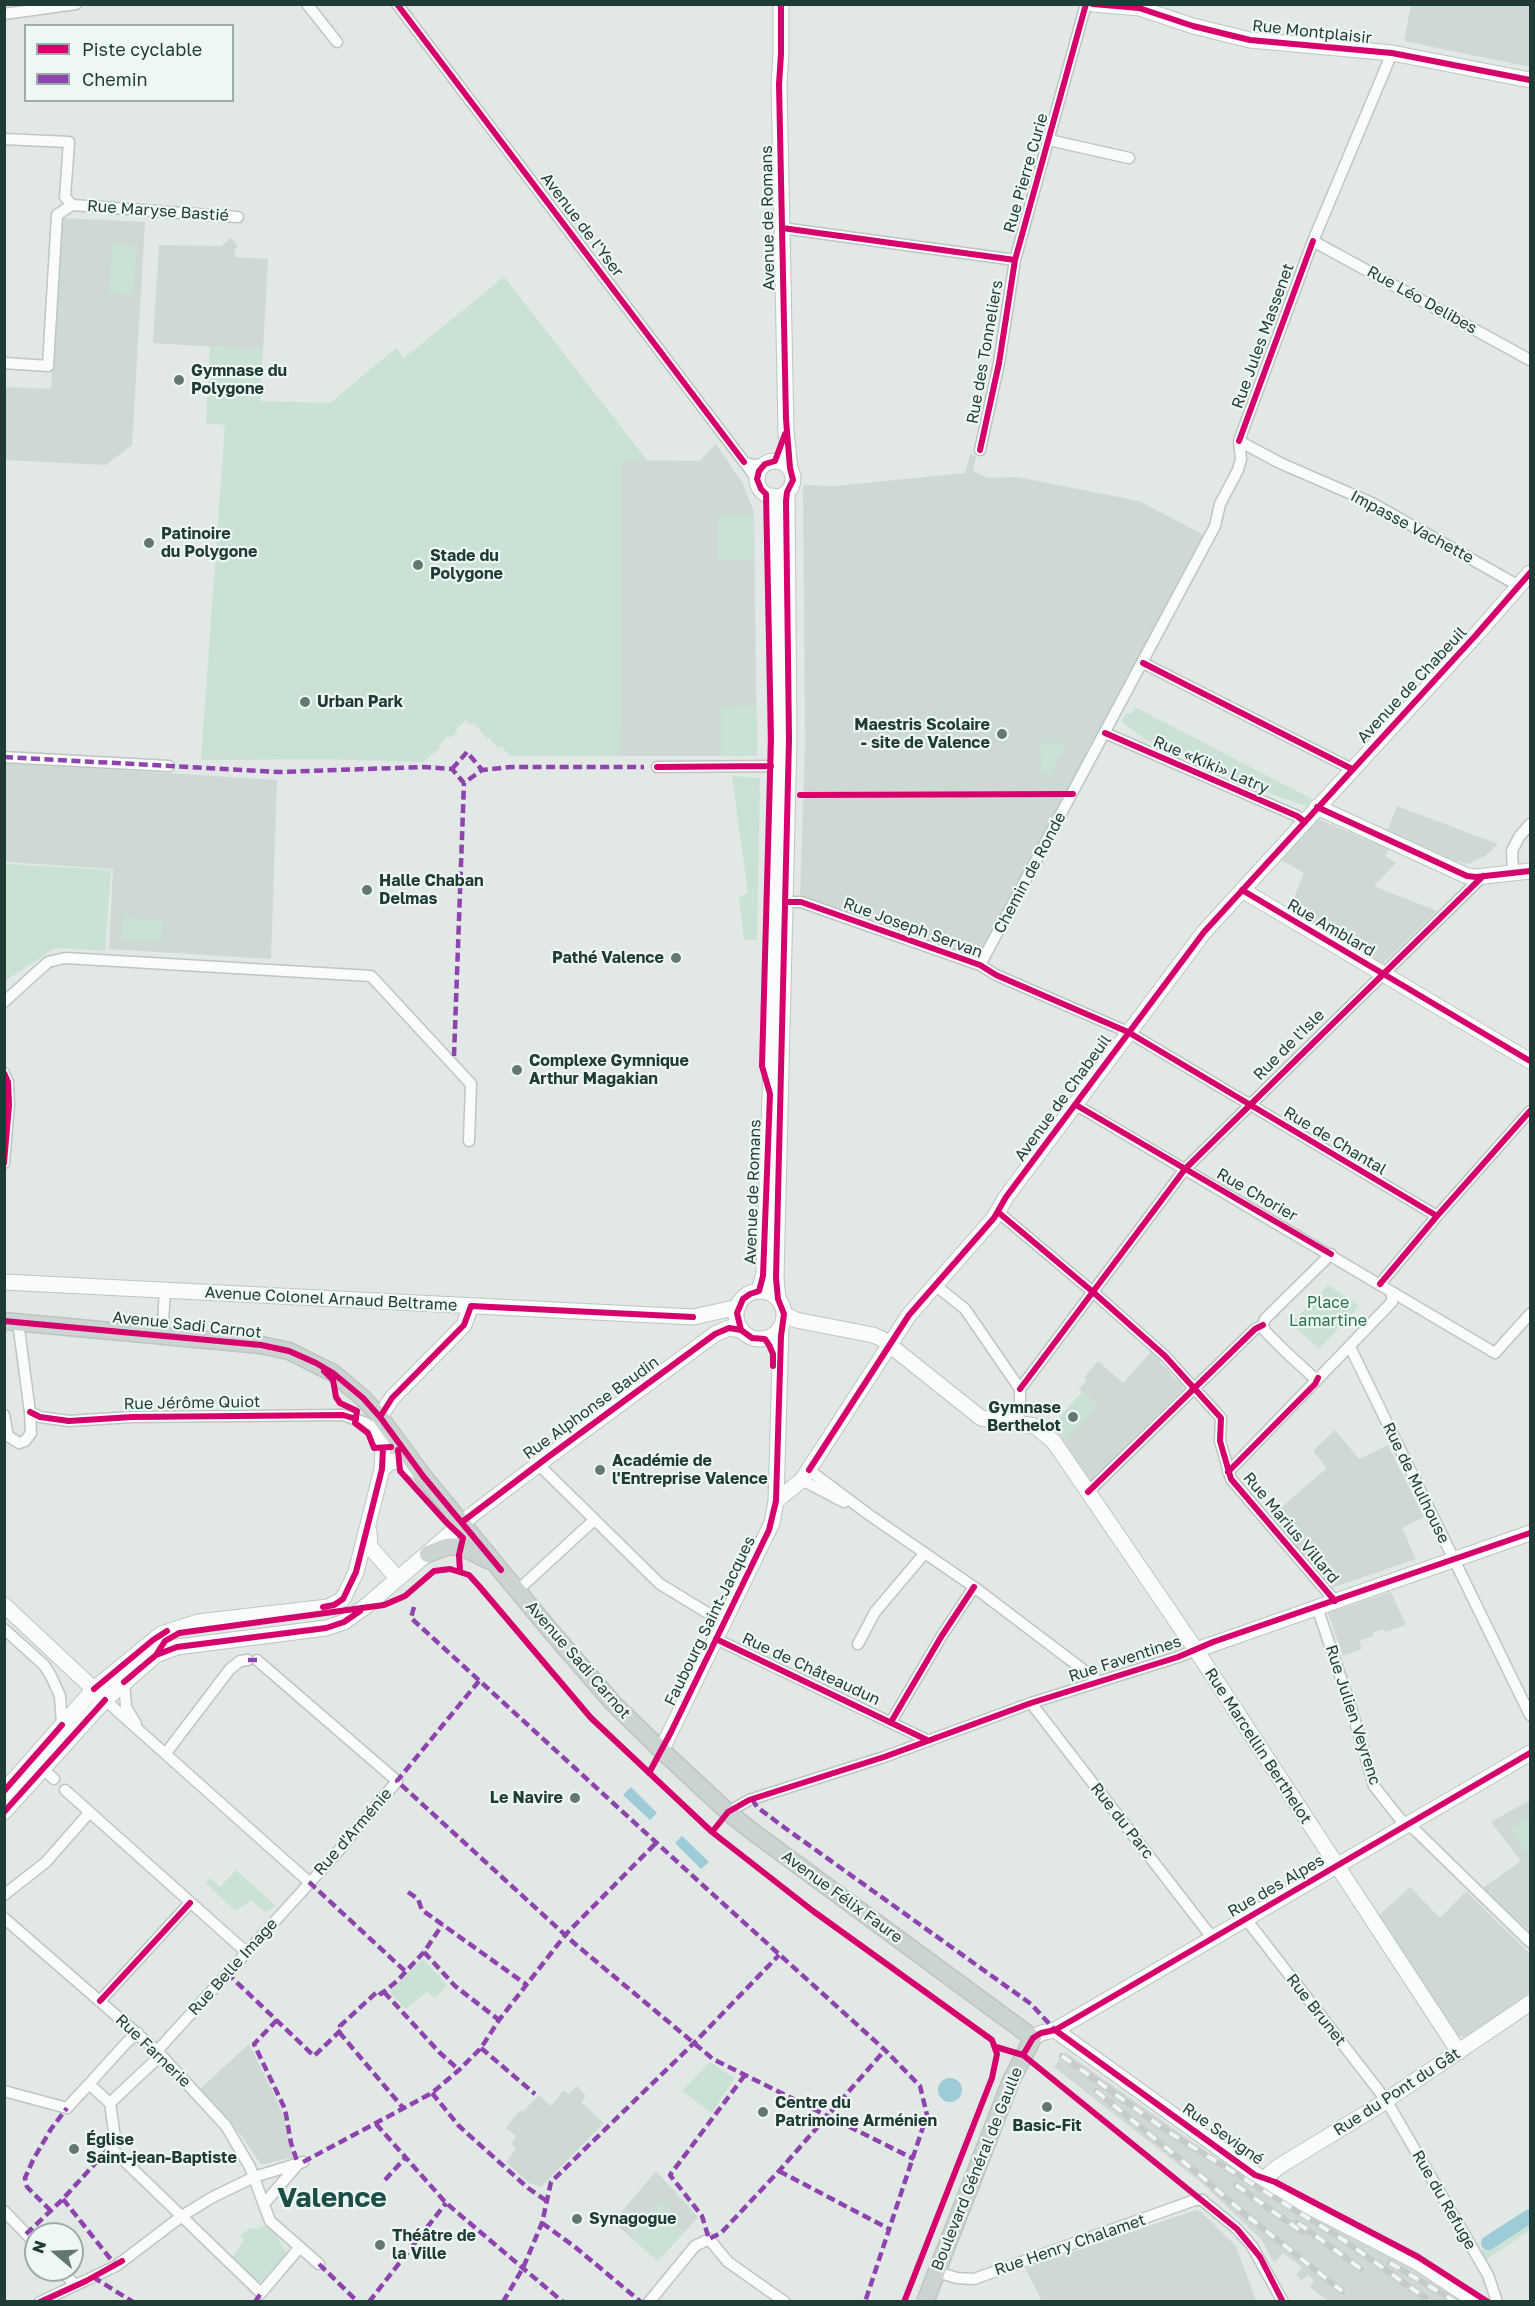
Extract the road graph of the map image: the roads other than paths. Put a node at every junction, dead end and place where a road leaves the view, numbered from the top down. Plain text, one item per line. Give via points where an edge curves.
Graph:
1 (76, 4) edge
2 (308, 4) edge
3 (397, 4) edge
4 (772, 4) edge
5 (781, 4) edge
6 (1086, 4) edge
7 (1093, 4) edge
8 (1139, 6) edge
9 (4, 14) edge
10 (337, 42) dead end
11 (1392, 53) junction
12 (1530, 80) edge
13 (779, 84) junction
14 (4, 139) edge
15 (1049, 140) junction
16 (1129, 158) dead end
17 (72, 205) junction
18 (238, 217) dead end
19 (782, 228) junction
20 (1312, 241) junction
21 (1015, 260) junction
22 (1530, 360) edge
23 (4, 363) edge
24 (786, 432) junction
25 (1239, 441) junction
26 (980, 450) dead end
27 (744, 462) junction
28 (770, 463) junction
29 (790, 468) junction
30 (758, 479) junction
31 (780, 494) junction
32 (1215, 526) joint
33 (1530, 573) edge
34 (1519, 586) junction
35 (1143, 663) junction
36 (1105, 733) junction
37 (4, 756) edge
38 (169, 766) dead end
39 (782, 766) junction
40 (657, 767) dead end
41 (1352, 769) junction
42 (1317, 807) junction
43 (1303, 824) junction
44 (1530, 824) edge
45 (1530, 871) edge
46 (1513, 872) junction
47 (1483, 876) junction
48 (1242, 890) junction
49 (786, 902) junction
50 (980, 965) junction
51 (1382, 973) junction
52 (4, 1002) edge
53 (1128, 1032) junction
54 (1530, 1061) edge
55 (4, 1073) edge
56 (1076, 1105) junction
57 (1248, 1105) junction
58 (1530, 1111) edge
59 (469, 1141) dead end
60 (4, 1163) edge
61 (1185, 1168) junction
62 (998, 1212) junction
63 (1437, 1216) junction
64 (1331, 1254) junction
65 (4, 1282) edge
66 (1380, 1284) junction
67 (935, 1285) junction
68 (165, 1291) junction
69 (759, 1291) junction
70 (1093, 1292) junction
71 (1392, 1293) junction
72 (471, 1306) junction
73 (738, 1307) junction
74 (1530, 1314) edge
75 (785, 1316) junction
76 (693, 1317) junction
77 (11, 1322) edge
78 (1263, 1325) junction
79 (741, 1330) junction
80 (715, 1334) junction
81 (162, 1336) junction
82 (890, 1344) junction
83 (1350, 1347) junction
84 (1318, 1378) junction
85 (1195, 1388) junction
86 (1020, 1389) junction
87 (30, 1412) junction
88 (4, 1415) edge
89 (5, 1423) edge
90 (1017, 1424) junction
91 (380, 1425) junction
92 (538, 1464) junction
93 (382, 1469) junction
94 (1228, 1472) junction
95 (805, 1475) junction
96 (423, 1476) junction
97 (1088, 1492) junction
98 (776, 1501) junction
99 (593, 1521) junction
100 (462, 1522) junction
101 (369, 1525) junction
102 (1530, 1533) edge
103 (428, 1554) junction
104 (924, 1554) junction
105 (1453, 1558) junction
106 (501, 1570) junction
107 (398, 1579) junction
108 (974, 1587) junction
109 (518, 1590) junction
110 (1335, 1601) junction
111 (4, 1605) edge
112 (1317, 1607) junction
113 (724, 1623) junction
114 (4, 1629) edge
115 (716, 1639) junction
116 (858, 1644) dead end
117 (1196, 1650) junction
118 (1098, 1681) junction
119 (124, 1682) junction
120 (99, 1694) junction
121 (1031, 1703) junction
122 (1530, 1714) edge
123 (891, 1722) junction
124 (62, 1725) junction
125 (141, 1732) junction
126 (927, 1740) junction
127 (659, 1749) junction
128 (166, 1753) junction
129 (1530, 1753) edge
130 (65, 1790) dead end
131 (4, 1791) edge
132 (4, 1812) edge
133 (728, 1812) junction
134 (89, 1813) junction
135 (1407, 1824) junction
136 (1337, 1865) junction
137 (309, 1882) junction
138 (4, 1894) edge
139 (190, 1903) junction
140 (4, 1918) edge
141 (1246, 1919) junction
142 (1215, 1937) junction
143 (1530, 1942) edge
144 (246, 1952) junction
145 (100, 2001) junction
146 (1530, 2003) edge
147 (1055, 2030) junction
148 (138, 2034) junction
149 (1034, 2038) junction
150 (1459, 2052) junction
151 (159, 2053) junction
152 (89, 2084) junction
153 (4, 2091) edge
154 (1386, 2100) junction
155 (110, 2103) junction
156 (254, 2177) junction
157 (1264, 2179) junction
158 (264, 2204) junction
159 (4, 2211) edge
160 (182, 2216) junction
161 (24, 2232) edge
162 (300, 2247) junction
163 (319, 2264) dead end
164 (936, 2272) junction
165 (72, 2282) edge
166 (75, 2285) junction
167 (40, 2301) edge
168 (649, 2301) edge
169 (785, 2301) edge
170 (925, 2301) edge
171 (1283, 2301) edge
172 (1477, 2301) edge
173 (1497, 2301) edge

1 - 9 street
2 - 10 street
3 - 27 street, Avenue de l'Yser
4 - 13 main road, Avenue de Romans
5 - 13 main road, Avenue de Romans
6 - 15 street, Rue Pierre Curie
7 - 8 main road, Rue Montplaisir
8 - 11 main road, Rue Montplaisir via 1193,26 1250,40
11 - 12 main road, Rue Montplaisir
11 - 20 street, Rue Jules Massenet
13 - 19 main road, Avenue de Romans
14 - 17 street, Rue Maryse Bastié via 69,142 65,197
15 - 16 street
15 - 21 street, Rue Pierre Curie
17 - 18 street, Rue Maryse Bastié
17 - 23 street via 57,214 48,366
19 - 21 street
19 - 24 main road, Avenue de Romans
20 - 22 street, Rue Léo Delibes
20 - 25 street, Rue Jules Massenet
21 - 26 street, Rue des Tonneliers
24 - 28 main road, Avenue de Romans
24 - 29 main road, Avenue de Romans
25 - 32 street, Rue Jules Massenet via 1238,470 1220,504
25 - 34 street, Impasse Vachette via 1372,503
27 - 28 street
27 - 30 street, Avenue de l'Yser
28 - 29 main road via 780,461
28 - 30 main road via 759,471
29 - 31 main road via 793,480
30 - 31 main road via 761,489
31 - 39 main road, Avenue de Romans
32 - 35 street, Chemin de Ronde
33 - 34 main road, Avenue de Chabeuil
34 - 41 main road, Avenue de Chabeuil
35 - 36 street, Chemin de Ronde
35 - 41 street
36 - 43 street, Rue «Kiki» Latry via 1297,816
36 - 50 street, Chemin de Ronde
37 - 38 street
39 - 40 street
39 - 49 main road, Avenue de Romans
39 - 69 main road, Avenue de Romans via 763,1276
41 - 42 main road, Avenue de Chabeuil
42 - 43 main road, Avenue de Chabeuil
42 - 47 main road via 1467,876
43 - 48 main road, Avenue de Chabeuil
44 - 46 street via 1512,851
45 - 46 main road
46 - 47 main road
47 - 51 street, Rue de l'Isle
48 - 51 main road, Rue Amblard
48 - 53 main road, Avenue de Chabeuil via 1204,932
49 - 50 street, Rue Joseph Servan via 801,902
49 - 75 main road, Avenue de Romans via 776,1278
50 - 53 street, Rue Joseph Servan
51 - 54 main road, Rue Amblard
51 - 57 street, Rue de l'Isle
52 - 59 street via 48,962 64,958 372,976 471,1084
53 - 56 main road, Avenue de Chabeuil
53 - 57 street, Rue de Chantal
55 - 60 street via 9,1105
56 - 61 street, Rue Chorier
56 - 62 main road, Avenue de Chabeuil
57 - 61 street, Rue de l'Isle
57 - 63 street, Rue de Chantal
58 - 63 street
61 - 64 street, Rue Chorier
61 - 70 street, Rue de l'Isle
62 - 67 main road, Avenue de Chabeuil
62 - 70 street, Rue Marius Villard
63 - 66 street
64 - 66 street
64 - 78 street
65 - 68 main road, Avenue Colonel Arnaud Beltrame
66 - 71 street
67 - 82 main road, Avenue de Chabeuil
67 - 86 street via 965,1309
68 - 72 main road, Avenue Colonel Arnaud Beltrame
68 - 81 street
69 - 73 main road via 746,1296
69 - 75 main road via 770,1293
70 - 85 street, Rue Marius Villard
70 - 86 street, Rue de l'Isle
71 - 74 street via 1495,1353
71 - 83 street via 1392,1302
72 - 76 main road, Avenue Colonel Arnaud Beltrame
72 - 91 main road via 464,1325 392,1398
73 - 76 main road, Avenue Colonel Arnaud Beltrame
73 - 79 main road
75 - 79 main road via 774,1335 765,1339 752,1338
75 - 82 main road via 873,1335
75 - 98 main road, Avenue de Romans
76 - 80 main road
77 - 81 main road, Avenue Sadi Carnot
77 - 87 street
78 - 84 street
78 - 85 street
79 - 80 main road, Rue Alphonse Baudin via 729,1328
80 - 92 main road, Rue Alphonse Baudin
81 - 91 main road, Avenue Sadi Carnot via 289,1351 333,1373 363,1398
82 - 90 main road via 981,1418
82 - 95 main road, Avenue de Chabeuil
83 - 84 street
83 - 105 street, Rue de Mulhouse
84 - 94 street
85 - 94 street, Rue Marius Villard via 1221,1418 1220,1441
85 - 97 street
86 - 90 street
87 - 89 street via 31,1433 25,1441 19,1443 8,1436
87 - 91 street, Rue Jérôme Quiot via 40,1418 69,1421 343,1415
88 - 89 street
90 - 97 main road, Rue Marcellin Berthelot via 1035,1426 1054,1442
91 - 93 main road
91 - 96 main road, Avenue Sadi Carnot
92 - 99 street
92 - 100 main road, Rue Alphonse Baudin
93 - 96 main road, Avenue Sadi Carnot via 392,1461 406,1463
93 - 101 main road
94 - 110 street, Rue Marius Villard
95 - 98 main road, Avenue de Chabeuil
95 - 104 street
96 - 100 main road, Avenue Sadi Carnot
97 - 117 main road, Rue Marcellin Berthelot
98 - 113 main road, Faubourg Saint-Jacques via 769,1530
99 - 109 street
99 - 113 street via 660,1584
100 - 103 main road, Rue Alphonse Baudin
100 - 106 main road, Avenue Sadi Carnot
101 - 107 main road via 370,1547
101 - 120 main road via 351,1587 339,1603 198,1622 168,1631 153,1640
102 - 105 main road, Rue Faventines
103 - 106 main road, Avenue Sadi Carnot via 460,1546 485,1557
103 - 107 main road, Rue Alphonse Baudin
104 - 108 street
104 - 116 street via 875,1612
105 - 110 main road, Rue Faventines
105 - 122 street, Rue de Mulhouse
106 - 109 main road, Avenue Sadi Carnot
107 - 119 main road, Rue Alphonse Baudin via 365,1607 334,1626 177,1647 156,1656
108 - 118 street
108 - 123 street
109 - 127 main road, Avenue Sadi Carnot via 587,1675
110 - 112 main road, Rue Faventines
111 - 120 main road
112 - 117 main road, Rue Faventines
112 - 135 street, Rue Julien Veyrenc via 1374,1786
113 - 115 main road, Faubourg Saint-Jacques
114 - 124 street via 44,1665 60,1696
115 - 123 street, Rue de Châteaudun
115 - 127 main road, Faubourg Saint-Jacques
117 - 118 street, Rue Faventines
117 - 136 main road, Rue Marcellin Berthelot
118 - 121 street, Rue Faventines
119 - 120 main road, Rue Alphonse Baudin
119 - 125 street via 126,1707
120 - 124 main road
120 - 125 street
120 - 132 main road via 48,1774
121 - 126 street, Rue Faventines
121 - 142 street, Rue du Parc
123 - 126 street, Rue de Châteaudun
124 - 131 main road
125 - 128 street
126 - 133 street, Rue Faventines via 749,1800
127 - 133 main road, Avenue Félix Faure
128 - 137 street
128 - 137 street, Rue d'Arménie via 230,1669 240,1661 253,1660 397,1781
129 - 135 main road, Rue des Alpes
130 - 134 street
133 - 149 main road, Avenue Félix Faure
134 - 138 street via 46,1862
134 - 139 street
135 - 136 main road, Rue des Alpes
135 - 143 street, Rue Julien Veyrenc
136 - 141 main road, Rue des Alpes
136 - 150 main road, Rue Marcellin Berthelot
137 - 144 street, Rue Belle Image
139 - 144 street
139 - 145 street
140 - 145 street, Rue Farnerie
141 - 142 main road, Rue des Alpes
141 - 154 street, Rue Brunet
142 - 147 main road, Rue des Alpes
144 - 151 street, Rue Belle Image
145 - 148 street, Rue Farnerie
146 - 150 main road, Rue du Pont du Gât
147 - 149 main road, Rue des Alpes
147 - 157 main road, Rue Sevigné
148 - 151 street, Rue Farnerie
148 - 152 street
149 - 164 main road, Boulevard Général de Gaulle via 1011,2081
150 - 154 main road, Rue du Pont du Gât
151 - 155 street, Rue Belle Image
151 - 156 street, Rue Farnerie via 226,2126
152 - 153 street via 67,2108
152 - 155 street
154 - 157 main road, Rue du Pont du Gât
154 - 173 street, Rue du Refuge via 1488,2275
155 - 160 street via 115,2138 110,2147
156 - 158 street, Rue Farnerie
156 - 158 street via 301,2163
156 - 160 street
157 - 172 main road, Rue Sevigné via 1296,2201 1417,2262
158 - 162 street, Rue Farnerie via 270,2221
159 - 161 street
160 - 162 street via 261,2293
160 - 166 street via 116,2266
162 - 163 street, Rue Farnerie
164 - 170 main road, Boulevard Général de Gaulle
164 - 171 street, Rue Henry Chalamet via 974,2279 1202,2200 1252,2246
165 - 166 street
166 - 167 street
168 - 169 street via 695,2247 709,2239 728,2262

